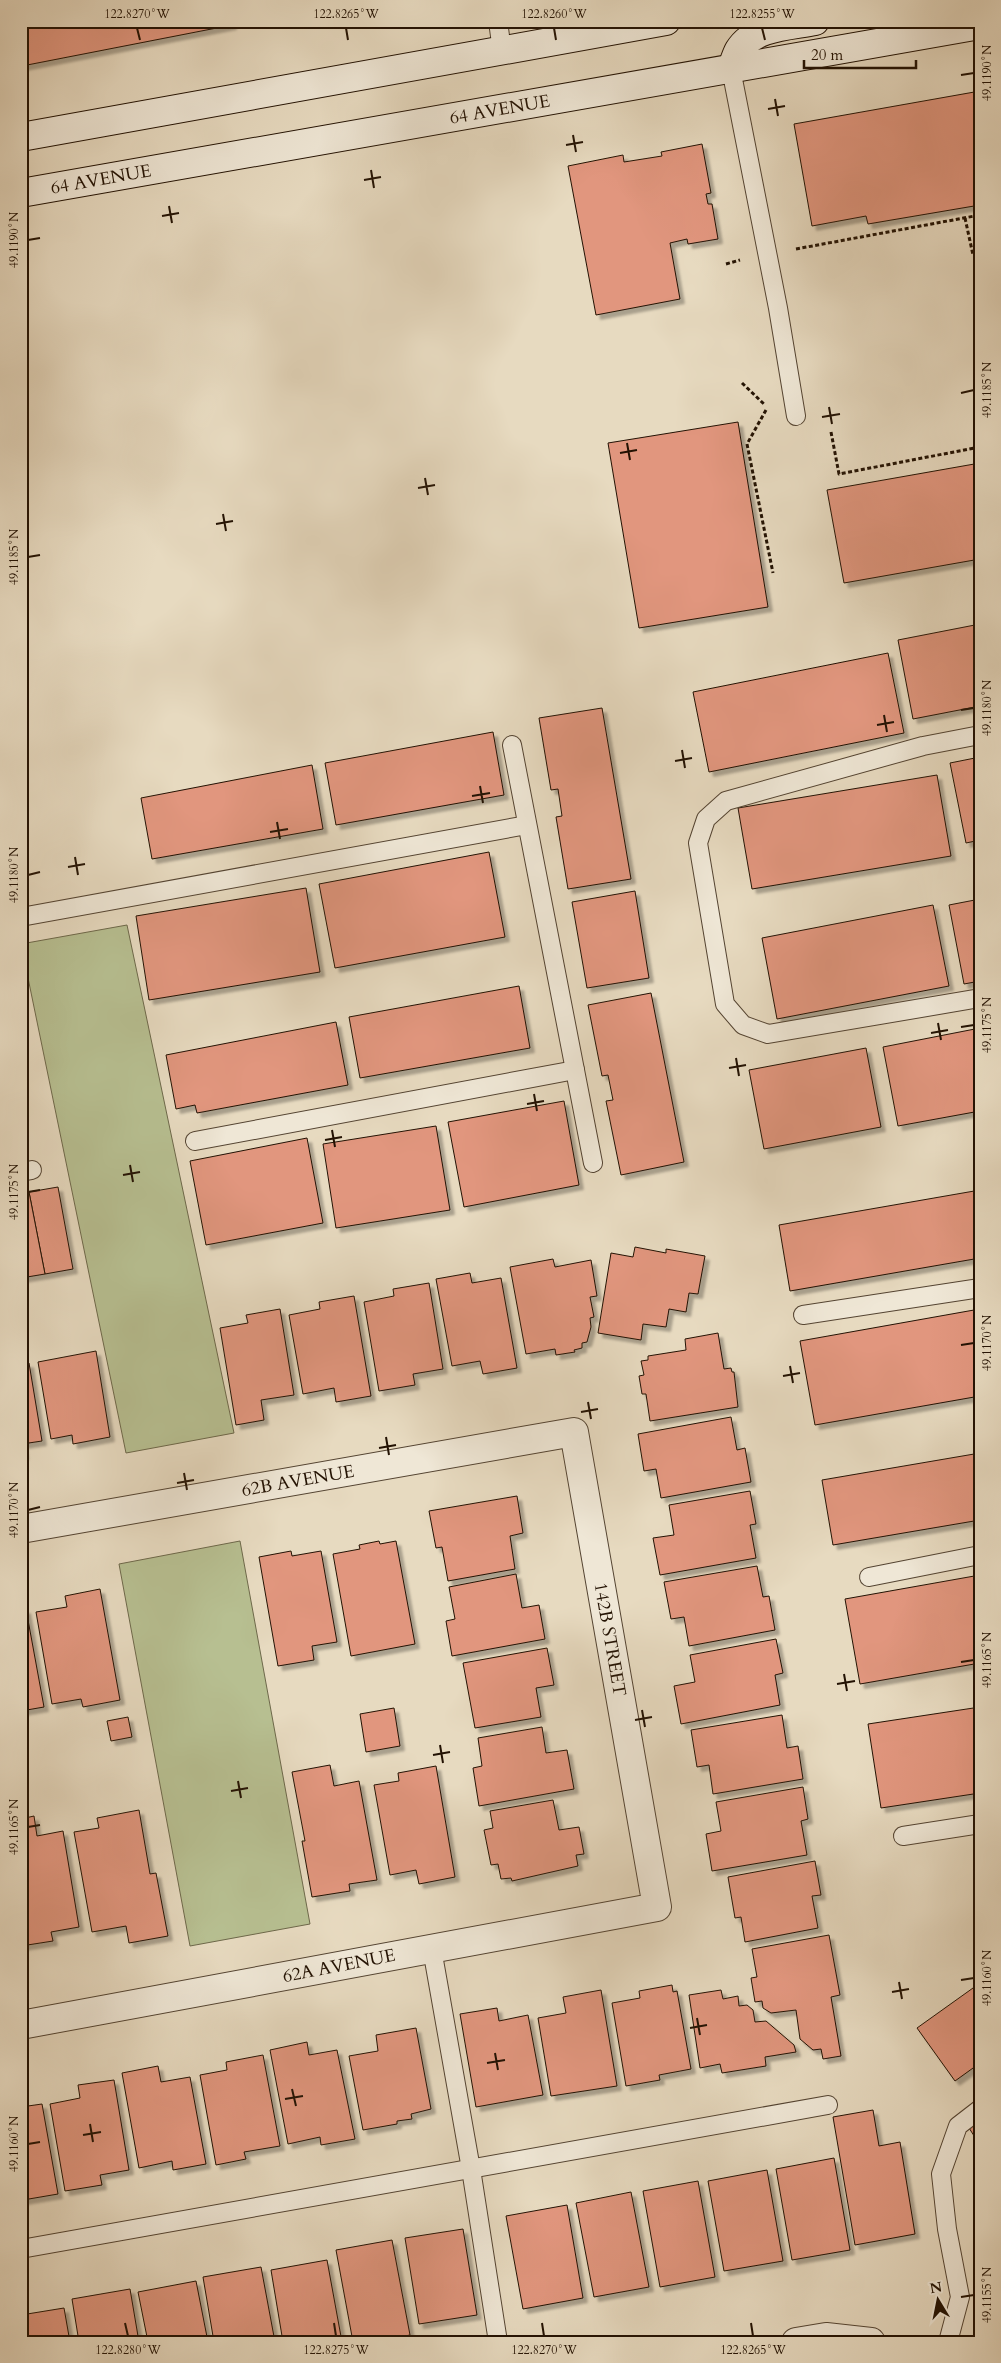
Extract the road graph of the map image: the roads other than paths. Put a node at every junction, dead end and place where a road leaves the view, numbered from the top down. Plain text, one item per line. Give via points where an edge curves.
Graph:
1 (498, 21) edge
2 (666, 21) edge
3 (815, 21) edge
4 (980, 26) edge
5 (502, 51) junction
6 (731, 69) junction
7 (21, 137) edge
8 (21, 193) edge
9 (796, 416) dead end
10 (980, 736) edge
11 (512, 745) dead end
12 (527, 825) junction
13 (21, 917) edge
14 (980, 998) edge
15 (574, 1070) junction
16 (194, 1141) dead end
17 (593, 1163) dead end
18 (980, 1288) edge
19 (803, 1315) dead end
20 (574, 1432) joint
21 (21, 1529) edge
22 (980, 1556) edge
23 (869, 1577) dead end
24 (980, 1824) edge
25 (903, 1836) dead end
26 (657, 1907) joint
27 (432, 1949) junction
28 (21, 2025) edge
29 (828, 2106) dead end
30 (980, 2109) edge
31 (471, 2169) junction
32 (21, 2249) edge
33 (498, 2342) edge
34 (796, 2342) edge
35 (871, 2342) edge
36 (948, 2342) edge

1 - 5 lane
2 - 5 street
3 - 6 street via 772,28 755,35 739,50
4 - 6 street, 64 AVENUE
5 - 7 street
6 - 8 street, 64 AVENUE
6 - 9 lane
10 - 14 lane via 922,746 726,801 706,819 698,843 725,1004 743,1025 768,1034
11 - 12 lane
12 - 13 lane
12 - 15 lane
15 - 16 lane
15 - 17 lane
18 - 19 lane
20 - 21 street, 62B AVENUE
20 - 26 street, 142B STREET
22 - 23 lane
24 - 25 lane
26 - 27 street, 62A AVENUE
27 - 28 street, 62A AVENUE
27 - 31 lane
29 - 31 lane
30 - 36 lane via 958,2126 941,2174 960,2297
31 - 32 lane
31 - 33 lane
34 - 35 street via 826,2337

